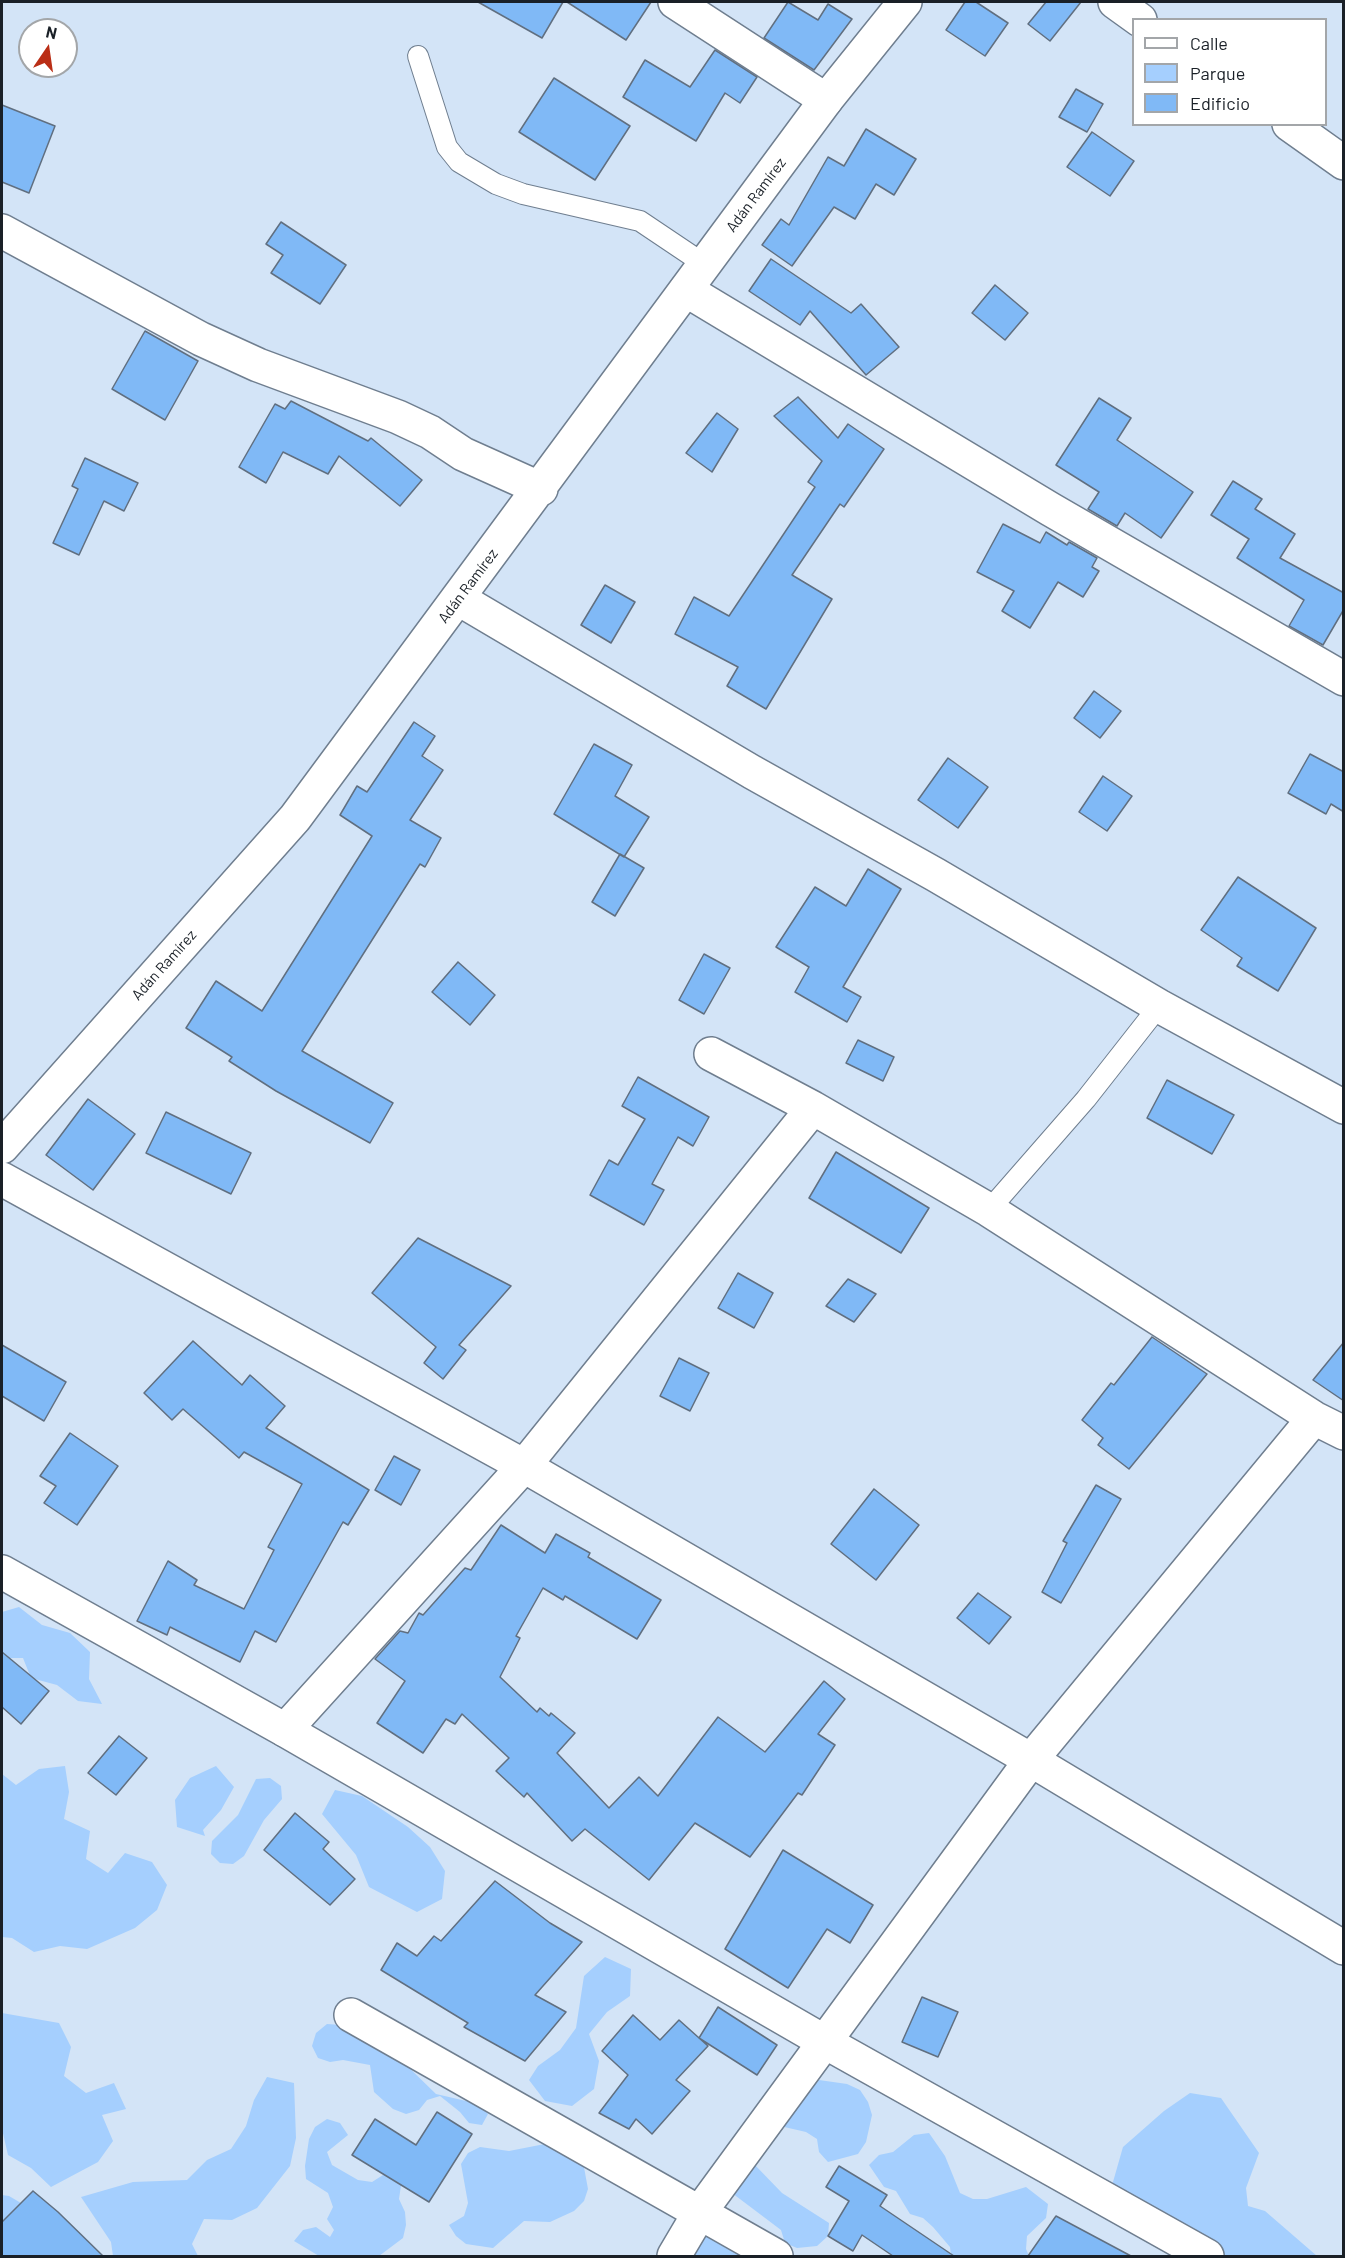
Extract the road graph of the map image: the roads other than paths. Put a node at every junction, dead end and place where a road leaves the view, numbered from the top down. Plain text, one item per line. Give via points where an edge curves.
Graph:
1 (675, 2) edge
2 (905, 2) edge
3 (1114, 2) edge
4 (1137, 18) edge
5 (418, 56) dead end
6 (826, 100) junction
7 (1292, 126) edge
8 (1344, 163) edge
9 (2, 231) edge
10 (695, 277) junction
11 (541, 489) junction
12 (459, 599) junction
13 (1344, 679) edge
14 (1159, 1006) junction
15 (711, 1054) dead end
16 (1344, 1107) edge
17 (813, 1108) junction
18 (2, 1147) edge
19 (2, 1179) edge
20 (989, 1210) junction
21 (1314, 1418) junction
22 (1344, 1433) edge
23 (524, 1466) junction
24 (2, 1572) edge
25 (285, 1730) junction
26 (1031, 1760) junction
27 (1344, 1948) edge
28 (351, 2015) dead end
29 (825, 2042) junction
30 (700, 2212) junction
31 (674, 2256) edge
32 (776, 2256) edge
33 (1207, 2256) edge

1 - 6 street
2 - 6 street, Adán Ramírez
3 - 4 street
5 - 10 lane via 447,147 459,162 495,184 524,195 640,221
6 - 10 street, Adán Ramírez
7 - 8 street
9 - 11 street via 201,339 258,366 399,417 463,454
10 - 11 street, Adán Ramírez
10 - 13 street via 1050,509
11 - 12 street, Adán Ramírez
12 - 14 street
12 - 18 street, Adán Ramírez via 295,818
14 - 16 street
14 - 20 lane via 1086,1099
15 - 17 street
17 - 20 street
17 - 23 street
19 - 23 street
20 - 21 street
21 - 22 street
21 - 26 street
23 - 25 street
23 - 26 street
24 - 25 street
25 - 29 street
26 - 27 street
26 - 29 street
28 - 30 street
29 - 30 street
29 - 33 street
30 - 31 street
30 - 32 street

